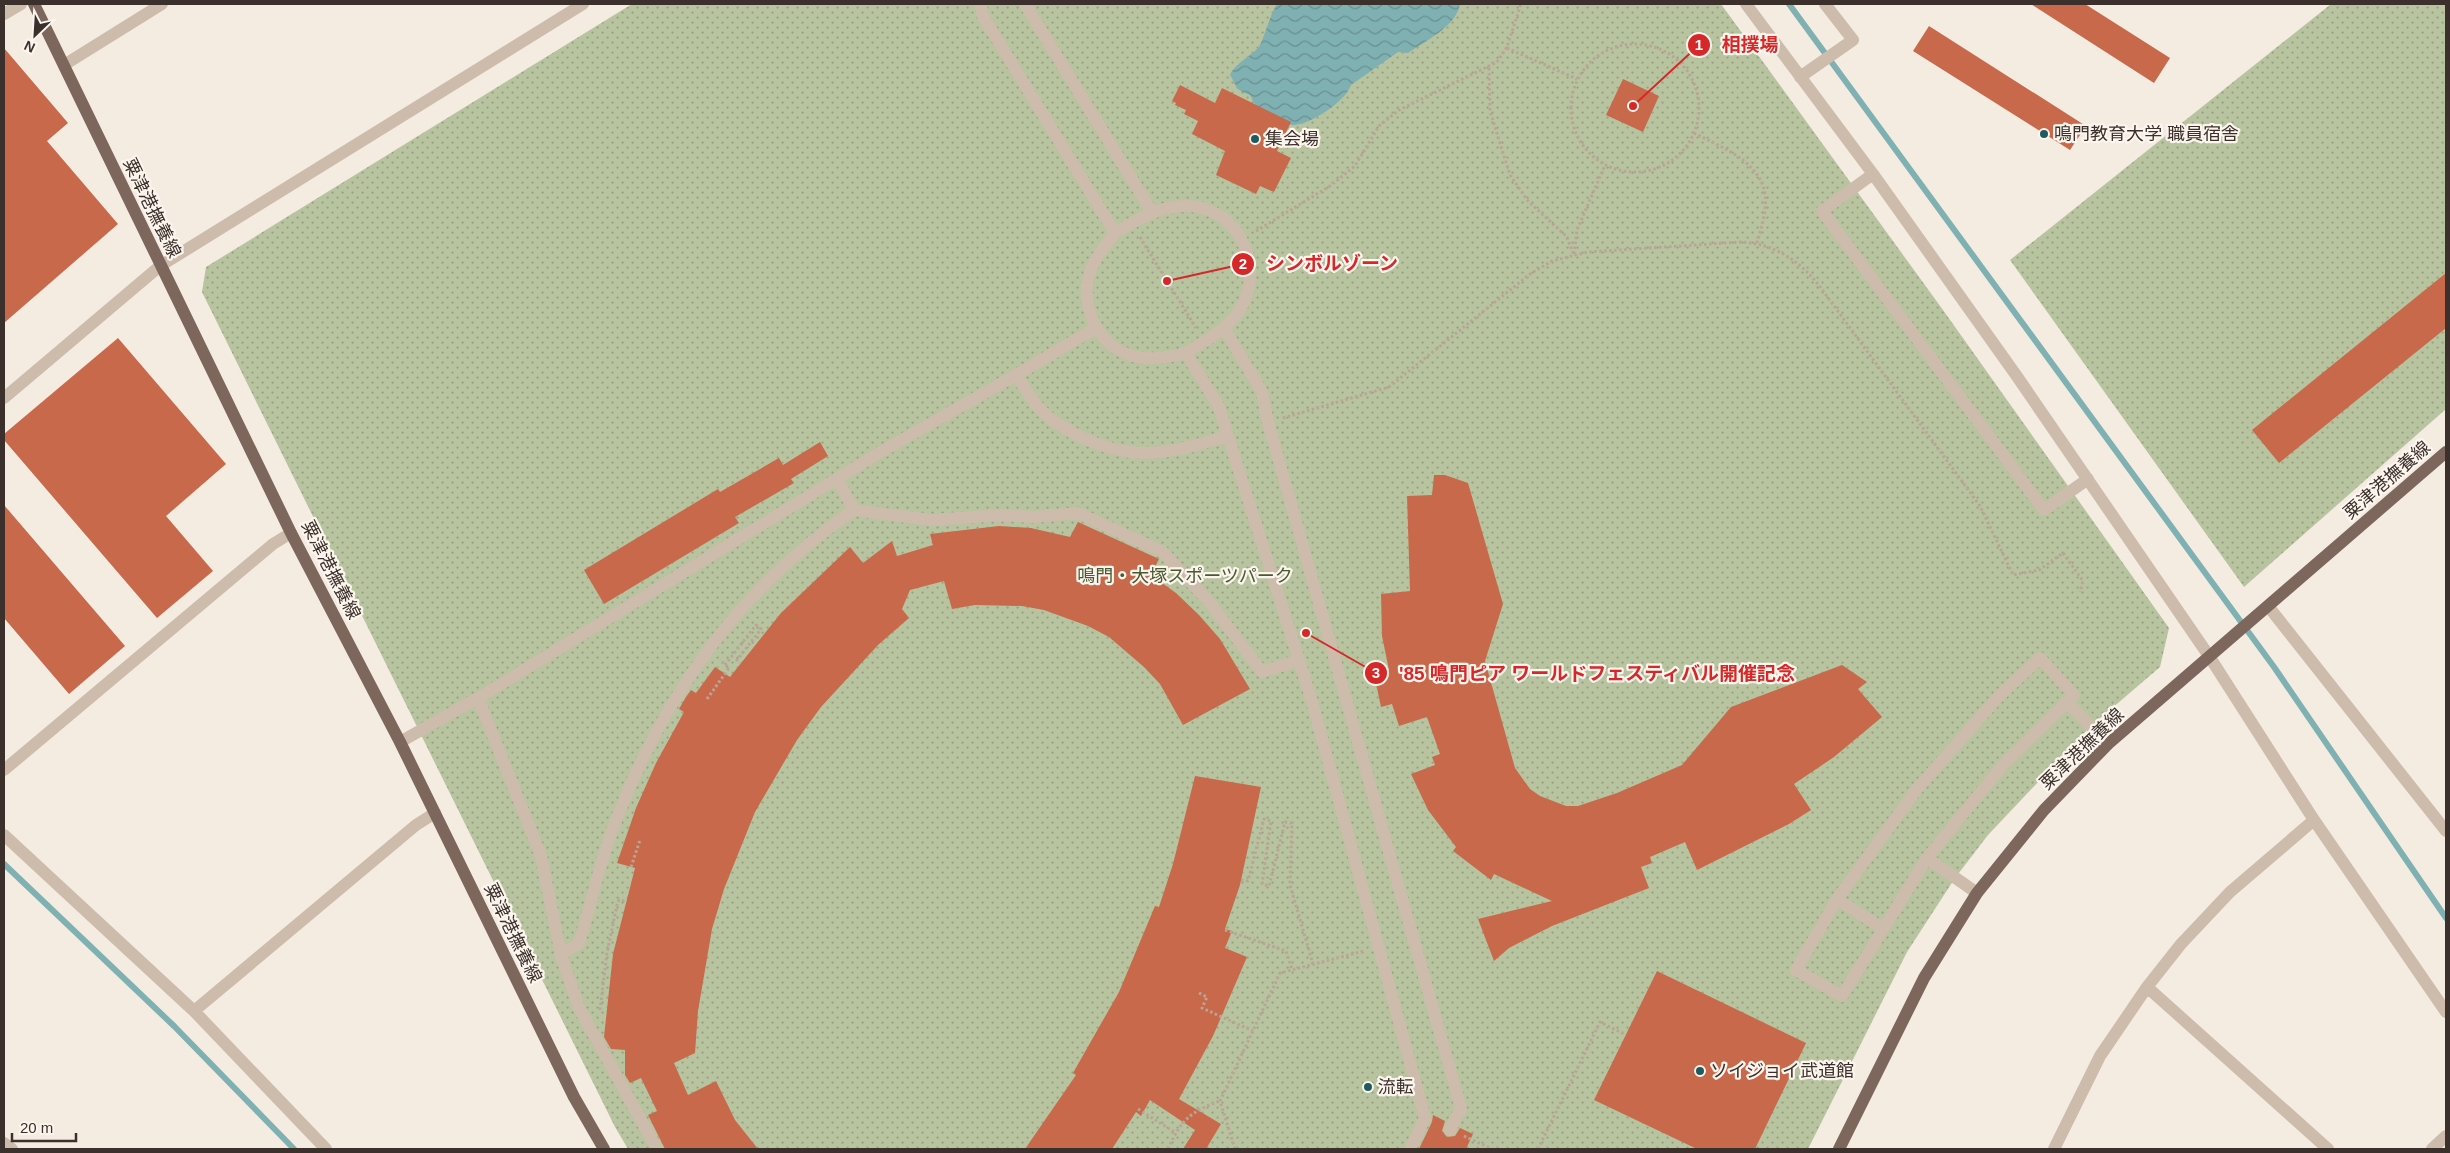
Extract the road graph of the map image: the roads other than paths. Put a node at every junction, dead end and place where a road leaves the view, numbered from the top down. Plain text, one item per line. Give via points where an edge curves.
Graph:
1 (21, 4) edge
2 (34, 4) edge
3 (162, 4) edge
4 (583, 4) edge
5 (981, 4) edge
6 (1025, 4) edge
7 (1746, 4) edge
8 (1825, 4) edge
9 (4, 14) edge
10 (64, 65) junction
11 (1800, 77) junction
12 (1873, 174) junction
13 (1152, 212) junction
14 (1115, 233) junction
15 (160, 266) junction
16 (1096, 328) junction
17 (1224, 328) junction
18 (1186, 353) junction
19 (1016, 375) junction
20 (4, 398) edge
21 (1228, 436) junction
22 (2446, 452) edge
23 (837, 479) junction
24 (2088, 479) junction
25 (854, 510) junction
26 (291, 533) junction
27 (2265, 609) junction
28 (2209, 656) junction
29 (1299, 660) junction
30 (478, 698) junction
31 (2066, 702) junction
32 (400, 742) junction
33 (2108, 744) junction
34 (4, 770) edge
35 (435, 813) junction
36 (2314, 820) junction
37 (2446, 831) edge
38 (4, 835) edge
39 (1927, 858) junction
40 (1977, 892) junction
41 (1837, 899) junction
42 (1882, 928) junction
43 (561, 955) junction
44 (2147, 987) junction
45 (194, 1011) junction
46 (2446, 1012) edge
47 (1450, 1130) dead end
48 (2446, 1136) edge
49 (4, 1143) edge
50 (12, 1149) edge
51 (326, 1149) edge
52 (604, 1149) edge
53 (657, 1149) edge
54 (1410, 1149) edge
55 (1839, 1149) edge
56 (2054, 1149) edge
57 (2328, 1149) edge
58 (2432, 1149) edge

1 - 9 street
2 - 10 main road, 粟津港撫養線
3 - 10 street
4 - 15 street
5 - 14 street via 982,16
6 - 13 street
7 - 11 street
8 - 11 street via 1853,40
10 - 15 main road, 粟津港撫養線
11 - 12 street
12 - 24 street
12 - 24 street via 1822,212 2044,510
13 - 14 street
13 - 17 street via 1175,206 1195,206 1214,212 1232,224 1243,239 1250,256 1248,289 1241,308
14 - 16 street via 1095,260 1088,278 1086,296
15 - 20 street
15 - 26 main road, 粟津港撫養線
16 - 18 street via 1112,346 1129,355 1153,359
16 - 19 street
17 - 18 street
17 - 47 street via 1262,392 1461,1108
18 - 21 street via 1219,408
19 - 21 street via 1040,409 1058,425 1100,447 1146,454 1168,452
19 - 23 street
21 - 29 street
22 - 27 main road, 粟津港撫養線
23 - 25 street
23 - 30 street
24 - 28 street
25 - 29 street via 931,520 1078,513 1164,552 1210,604 1262,672
25 - 43 street via 814,537 755,593 681,688 625,796 579,943
26 - 32 main road, 粟津港撫養線
26 - 34 street via 273,544
27 - 28 main road, 粟津港撫養線
27 - 37 street
28 - 33 main road, 粟津港撫養線
28 - 36 street
29 - 54 street via 1425,1118
30 - 32 street
30 - 43 street via 541,856
31 - 33 street
31 - 39 street via 2003,765
31 - 41 street via 2074,695 2040,658 1999,696 1917,789
32 - 35 main road, 粟津港撫養線
33 - 40 main road, 粟津港撫養線 via 2044,810
35 - 45 street via 409,831
35 - 52 main road, 粟津港撫養線 via 574,1097
36 - 44 street via 2230,892 2181,944
36 - 46 street
38 - 45 street
39 - 40 street
39 - 42 street
40 - 55 main road, 粟津港撫養線 via 1924,978
41 - 42 street
41 - 42 street via 1796,970 1842,996
43 - 53 street via 579,1008
44 - 56 street via 2100,1056
44 - 57 street
45 - 51 street
48 - 58 street
49 - 50 street

